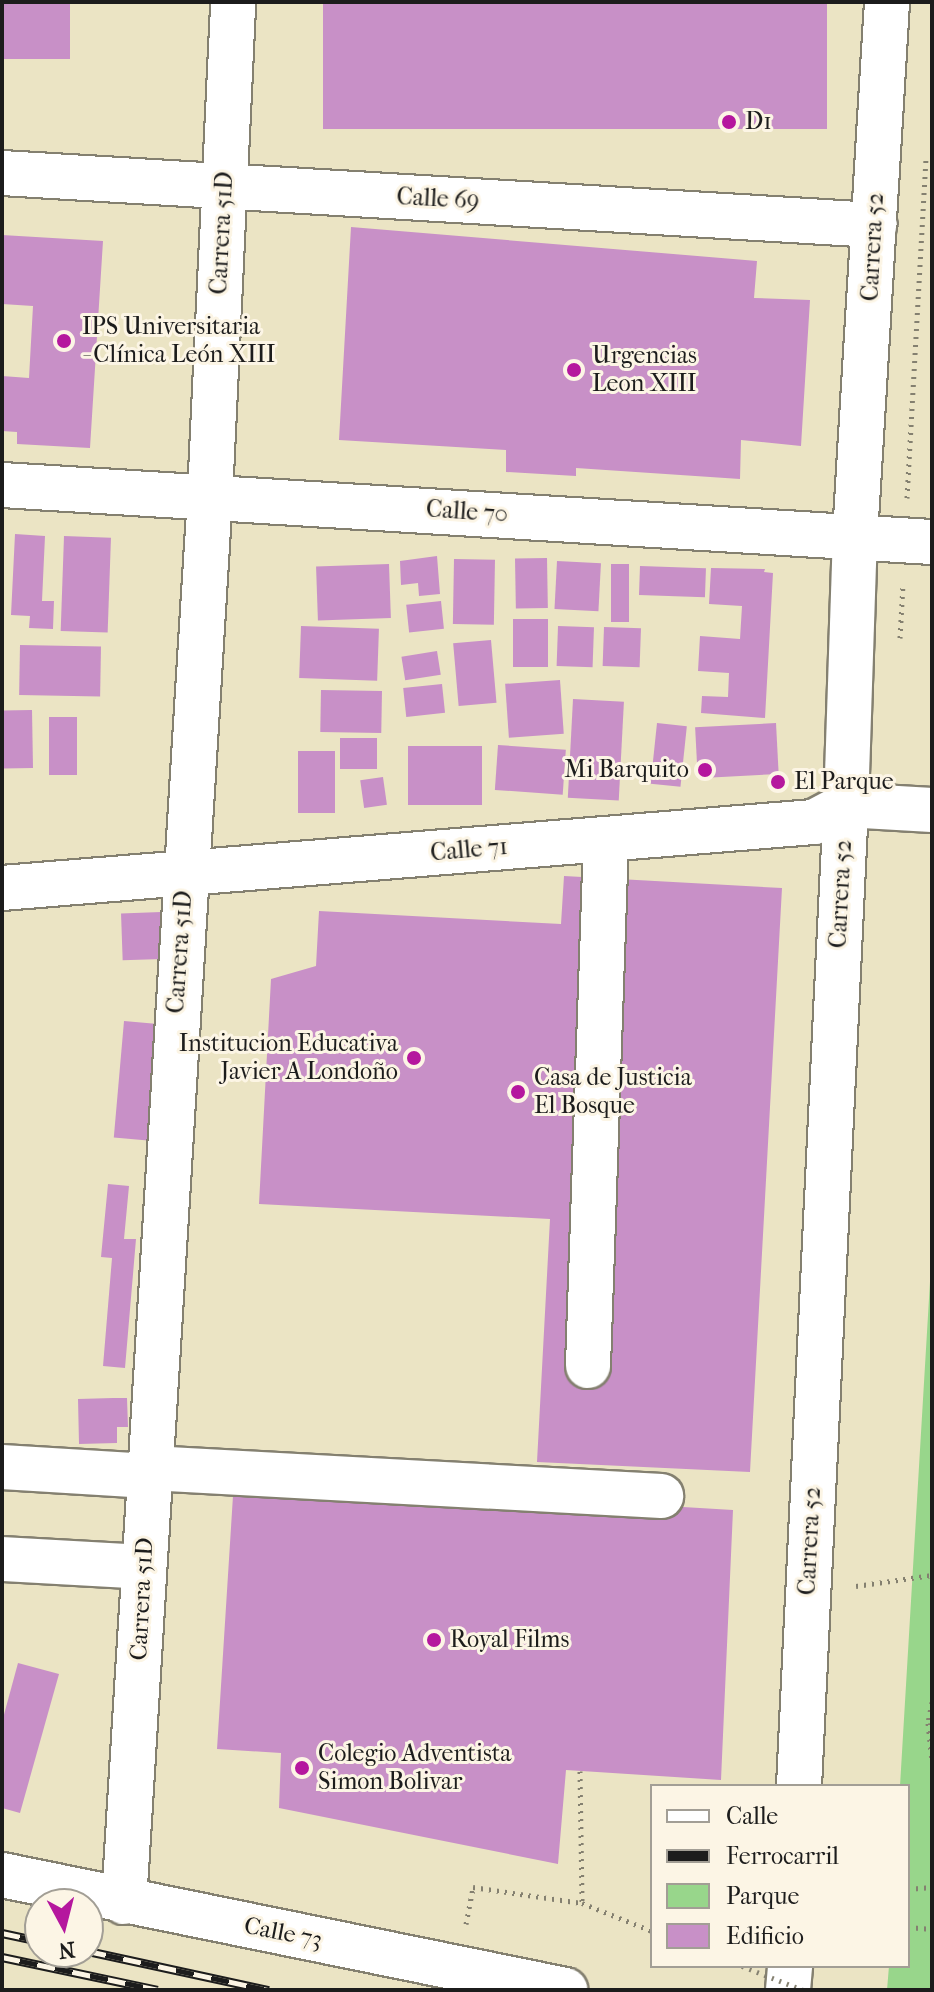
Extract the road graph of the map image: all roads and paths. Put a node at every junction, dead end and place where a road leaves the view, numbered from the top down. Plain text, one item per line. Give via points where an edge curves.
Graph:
1 (233, 2) edge
2 (887, 2) edge
3 (2, 173) edge
4 (224, 186) junction
5 (874, 225) junction
6 (2, 485) edge
7 (210, 495) junction
8 (855, 536) junction
9 (932, 542) edge
10 (846, 805) junction
11 (932, 810) edge
12 (606, 839) junction
13 (184, 873) junction
14 (2, 888) edge
15 (588, 1366) dead end
16 (2, 1467) edge
17 (149, 1472) junction
18 (661, 1496) dead end
19 (2, 1559) edge
20 (144, 1567) junction
21 (932, 1575) edge
22 (856, 1586) dead end
23 (932, 1702) edge
24 (932, 1759) edge
25 (580, 1771) dead end
26 (799, 1784) edge
27 (2, 1875) edge
28 (473, 1887) dead end
29 (932, 1887) edge
30 (910, 1889) edge
31 (124, 1902) junction
32 (582, 1903) junction
33 (910, 1927) edge
34 (932, 1929) edge
35 (650, 1930) edge
36 (747, 1968) edge
37 (790, 1968) edge
38 (565, 1990) edge
39 (788, 1990) edge
40 (803, 1990) edge

1 - 4 street, Carrera 51D
2 - 5 street, Carrera 52
3 - 4 street, Calle 69
4 - 5 street, Calle 69
4 - 7 street, Carrera 51D
5 - 8 street, Carrera 52
6 - 7 street, Calle 70
7 - 8 street, Calle 70
7 - 13 street, Carrera 51D
8 - 9 street, Calle 70
8 - 10 street, Carrera 52
10 - 11 street, Calle 71
10 - 12 street, Calle 71 via 814,822
10 - 26 street, Carrera 52
12 - 13 street, Calle 71
12 - 15 street
13 - 14 street, Calle 71
13 - 17 street, Carrera 51D
16 - 17 street
17 - 18 street
17 - 20 street, Carrera 51D
19 - 20 street
20 - 31 street, Carrera 51D
21 - 22 path
23 - 24 path
25 - 32 path
27 - 31 street, Calle 73
28 - 32 path
29 - 30 path
31 - 38 street, Calle 73
32 - 35 path
33 - 34 path
36 - 40 path, bridge
37 - 39 street

